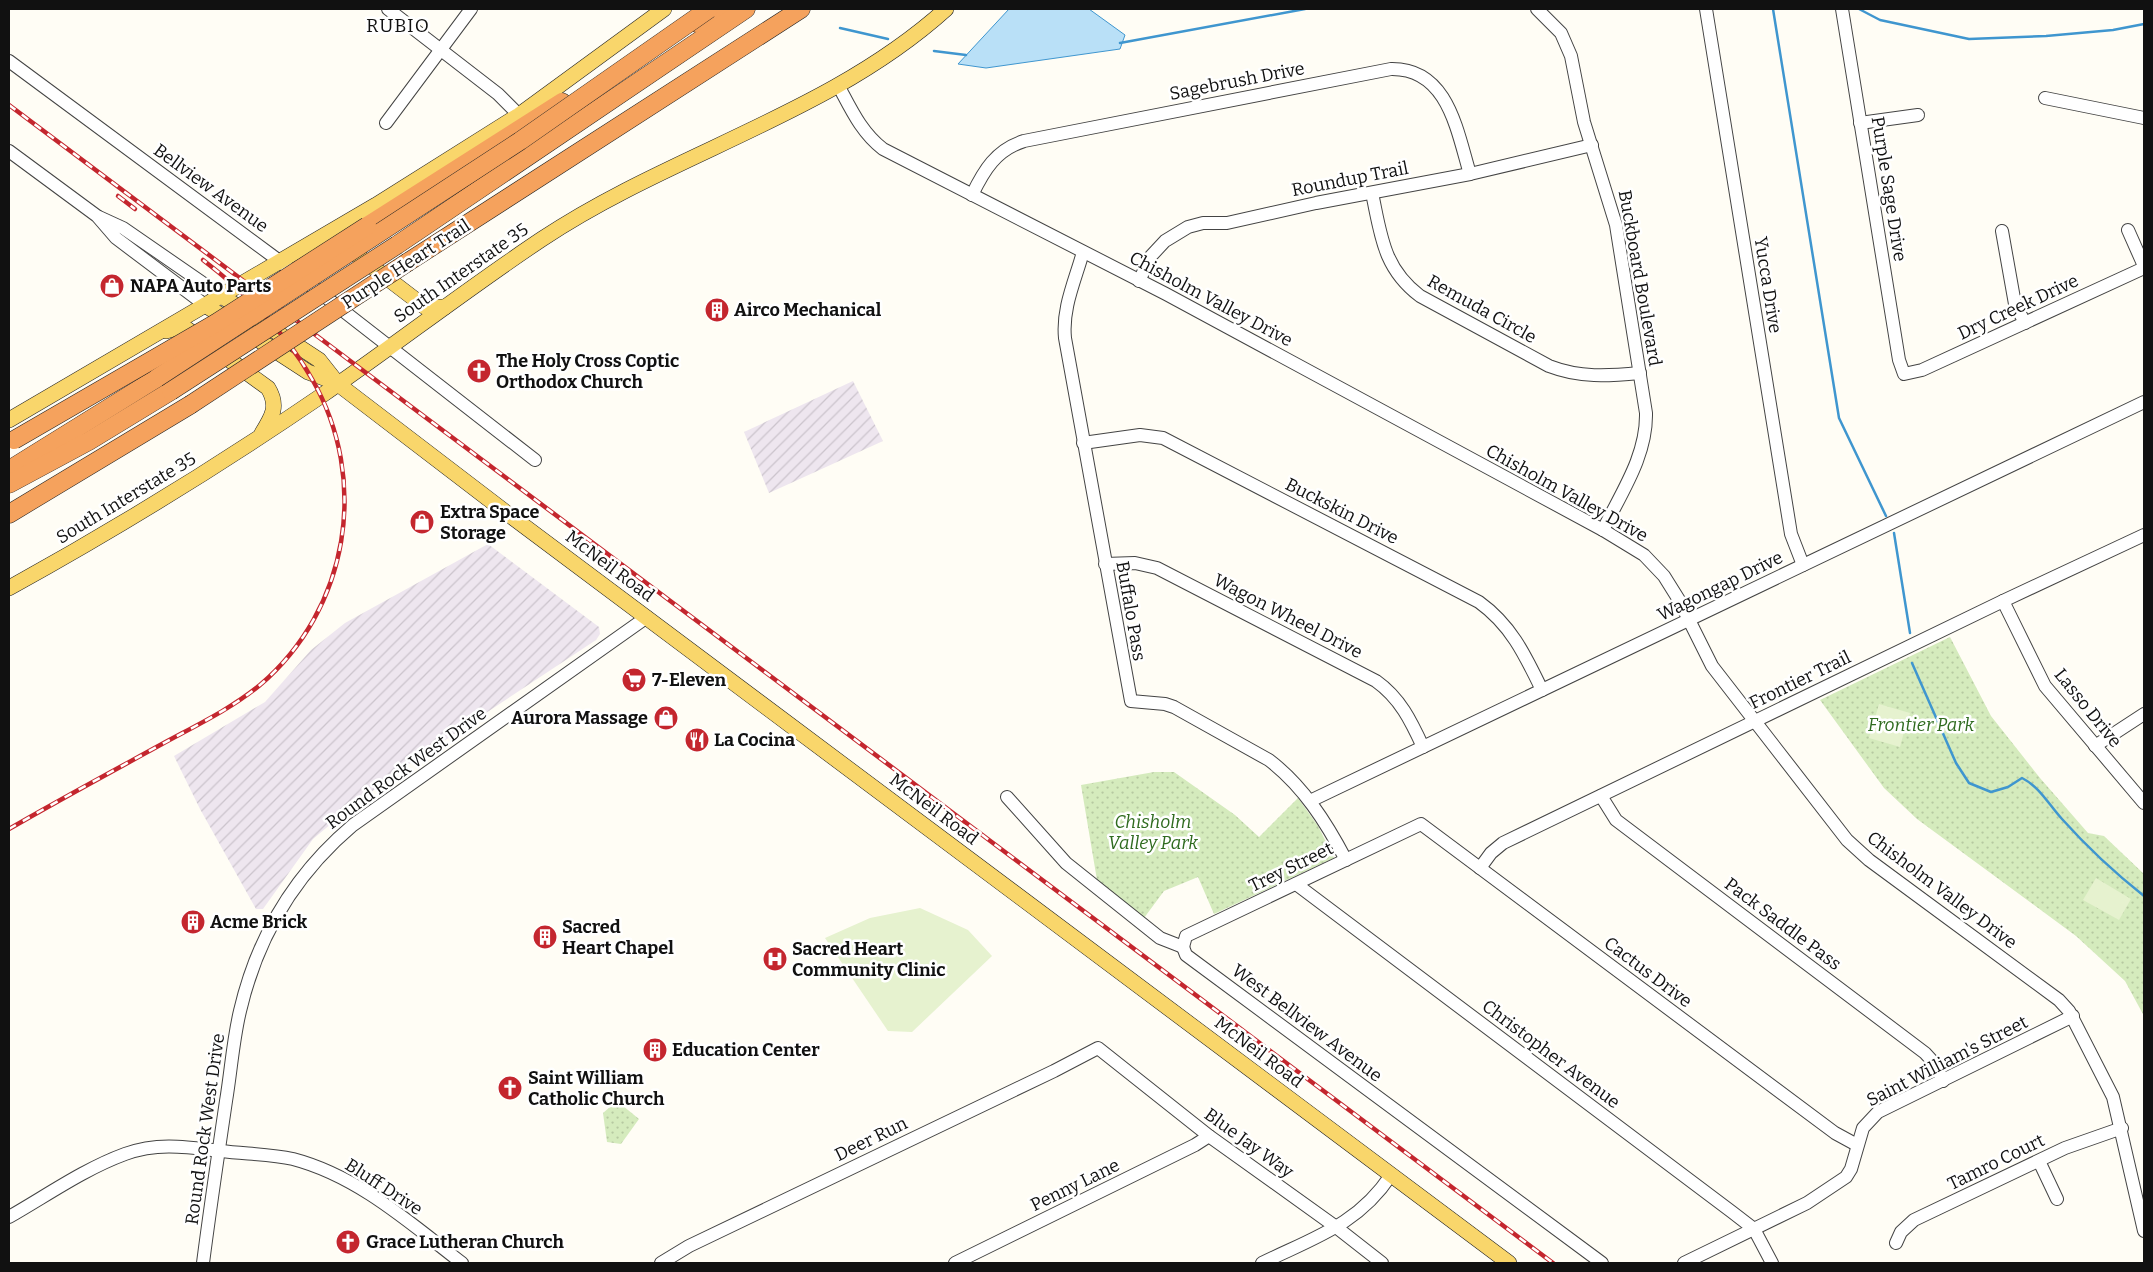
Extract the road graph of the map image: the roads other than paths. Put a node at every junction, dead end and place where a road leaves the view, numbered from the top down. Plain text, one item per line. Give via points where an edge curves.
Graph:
1 (388, 9) edge
2 (471, 9) edge
3 (664, 9) edge
4 (708, 9) edge
5 (722, 9) edge
6 (746, 9) edge
7 (801, 9) edge
8 (946, 9) edge
9 (1537, 9) edge
10 (1706, 9) edge
11 (1842, 9) edge
12 (440, 49) junction
13 (9, 61) edge
14 (838, 85) junction
15 (2045, 98) dead end
16 (519, 115) junction
17 (1918, 115) dead end
18 (2144, 118) edge
19 (386, 123) dead end
20 (1860, 123) junction
21 (1592, 145) junction
22 (9, 151) edge
23 (1470, 174) junction
24 (1372, 193) junction
25 (972, 195) junction
26 (376, 205) junction
27 (97, 216) junction
28 (2002, 230) dead end
29 (2128, 230) dead end
30 (1083, 252) junction
31 (278, 260) junction
32 (2144, 267) edge
33 (1139, 280) junction
34 (220, 295) junction
35 (205, 305) junction
36 (446, 307) junction
37 (2025, 323) junction
38 (162, 332) junction
39 (390, 347) junction
40 (1640, 373) junction
41 (1904, 374) joint
42 (338, 384) junction
43 (2144, 402) edge
44 (9, 420) edge
45 (260, 437) junction
46 (11, 441) edge
47 (1084, 443) junction
48 (535, 460) dead end
49 (9, 470) edge
50 (9, 484) edge
51 (9, 514) edge
52 (1603, 530) junction
53 (2144, 535) edge
54 (1105, 564) junction
55 (1803, 565) junction
56 (9, 588) edge
57 (2003, 601) junction
58 (648, 617) junction
59 (1689, 620) junction
60 (1542, 690) junction
61 (2144, 714) edge
62 (1756, 721) junction
63 (2095, 746) junction
64 (1423, 747) junction
65 (1601, 796) junction
66 (1007, 797) dead end
67 (1310, 801) junction
68 (2144, 803) edge
69 (1421, 824) joint
70 (1346, 860) junction
71 (1480, 868) junction
72 (1296, 884) junction
73 (1183, 946) junction
74 (2073, 1016) junction
75 (1098, 1048) joint
76 (1944, 1081) junction
77 (2122, 1128) junction
78 (1209, 1136) junction
79 (1857, 1145) junction
80 (218, 1151) junction
81 (2039, 1161) junction
82 (1391, 1175) junction
83 (2057, 1199) dead end
84 (9, 1218) edge
85 (1336, 1227) junction
86 (1754, 1229) junction
87 (2144, 1231) edge
88 (1896, 1243) dead end
89 (203, 1263) edge
90 (462, 1263) edge
91 (661, 1263) edge
92 (956, 1263) edge
93 (1262, 1263) edge
94 (1382, 1263) edge
95 (1509, 1263) edge
96 (1602, 1263) edge
97 (1684, 1263) edge
98 (1772, 1263) edge

1 - 12 street
2 - 12 street
3 - 16 main road
4 - 49 highway, bridge via 520,141 157,378
5 - 46 highway, bridge via 607,73 216,323
6 - 50 highway, Purple Heart Trail, bridge via 397,245 171,391 89,441
7 - 51 highway, Purple Heart Trail, bridge via 190,405
8 - 14 main road, South Interstate 35 via 866,69
9 - 21 street, Buckboard Boulevard via 1554,23 1567,44
10 - 55 street, Yucca Drive via 1791,534
11 - 20 street, Purple Sage Drive
12 - 16 street via 498,94
12 - 19 street
13 - 31 street, Bellview Avenue
14 - 25 street, Chisholm Valley Drive via 858,122 878,144
14 - 36 main road, South Interstate 35 via 614,196 540,240
15 - 18 street
16 - 26 main road
17 - 20 street
20 - 41 street, Purple Sage Drive via 1899,360
21 - 23 street, Roundup Trail
21 - 40 street, Buckboard Boulevard via 1616,226
22 - 27 street
23 - 24 street, Roundup Trail
23 - 25 street, Sagebrush Drive via 1442,92 1418,74 1391,69 1024,141 995,158 983,172
24 - 33 street, Roundup Trail via 1227,223 1188,226 1165,241 1151,256
24 - 40 street, Remuda Circle via 1390,263 1402,281 1420,296 1564,372 1588,376
25 - 30 street, Chisholm Valley Drive
26 - 31 main road
26 - 36 main road via 353,239 357,255 425,307
27 - 34 street via 123,228
27 - 35 street via 116,238
28 - 37 street via 2015,304
29 - 32 street
30 - 33 street, Chisholm Valley Drive
30 - 47 street, Buffalo Pass via 1067,302 1064,331
31 - 34 main road
31 - 39 street, Bellview Avenue
32 - 37 street, Dry Creek Drive
33 - 52 street, Chisholm Valley Drive
34 - 35 main road
34 - 42 main road, McNeil Road via 319,360
35 - 38 main road
35 - 42 main road, McNeil Road via 308,372
36 - 39 main road, South Interstate 35
37 - 41 street, Dry Creek Drive via 1922,370
38 - 44 main road
38 - 45 main road via 187,329 268,388 274,401 273,416
39 - 42 main road, South Interstate 35
39 - 48 street, Bellview Avenue
40 - 52 street, Buckboard Boulevard via 1646,413 1644,440 1638,460
42 - 45 main road, South Interstate 35
42 - 58 main road, McNeil Road
43 - 55 street, Wagongap Drive
45 - 56 main road, South Interstate 35 via 101,538
47 - 54 street, Buffalo Pass
47 - 60 street, Buckskin Drive via 1140,435 1163,438 1479,602 1509,629
52 - 59 street, Chisholm Valley Drive via 1631,546 1654,565
53 - 57 street, Frontier Trail
54 - 64 street, Wagon Wheel Drive via 1136,563 1157,568 1376,681 1399,702
54 - 67 street, Buffalo Pass via 1131,701 1165,704 1193,716 1269,760
55 - 59 street, Wagongap Drive
57 - 62 street, Frontier Trail
57 - 63 street, Lasso Drive via 2044,686
58 - 80 street, Round Rock West Drive via 353,826 334,841 301,878 274,920 249,980 237,1026
58 - 82 main road, McNeil Road
59 - 60 street, Wagongap Drive
59 - 62 street, Chisholm Valley Drive via 1712,666
60 - 64 street, Wagongap Drive
61 - 63 street
62 - 65 street, Frontier Trail
62 - 74 street, Chisholm Valley Drive via 1832,822 1858,850 2059,1000
63 - 68 street, Lasso Drive
64 - 67 street, Wagongap Drive
65 - 71 street, Frontier Trail via 1503,843
65 - 76 street, Pack Saddle Pass via 1616,820 1925,1053
66 - 73 street via 1066,863 1160,938
67 - 70 street, Buffalo Pass
69 - 70 street, Trey Street
69 - 71 street, Cactus Drive
70 - 72 street, Trey Street
71 - 79 street, Cactus Drive via 1835,1133
72 - 73 street, Trey Street via 1186,936
72 - 86 street, Christopher Avenue
73 - 96 street, West Bellview Avenue via 1186,955
74 - 76 street, Saint William's Street
74 - 77 street, Chisholm Valley Drive via 2114,1097
75 - 78 street, Blue Jay Way
75 - 91 street, Deer Run via 689,1246
76 - 79 street, Saint William's Street via 1878,1112 1863,1128
77 - 81 street, Tamro Court via 2079,1142
77 - 87 street, Chisholm Valley Drive
78 - 85 street, Blue Jay Way
78 - 92 street, Penny Lane
79 - 86 street, Saint William's Street via 1846,1177 1807,1203
80 - 84 street, Bluff Drive via 193,1146 165,1146 125,1154
80 - 89 street, Round Rock West Drive
80 - 90 street, Bluff Drive via 291,1159 341,1177
81 - 83 street
81 - 88 street, Tamro Court via 1914,1220 1901,1232
82 - 85 street via 1362,1211
82 - 95 main road, McNeil Road
85 - 93 street
85 - 94 street, Blue Jay Way
86 - 97 street, Saint William's Street
86 - 98 street, Christopher Avenue

